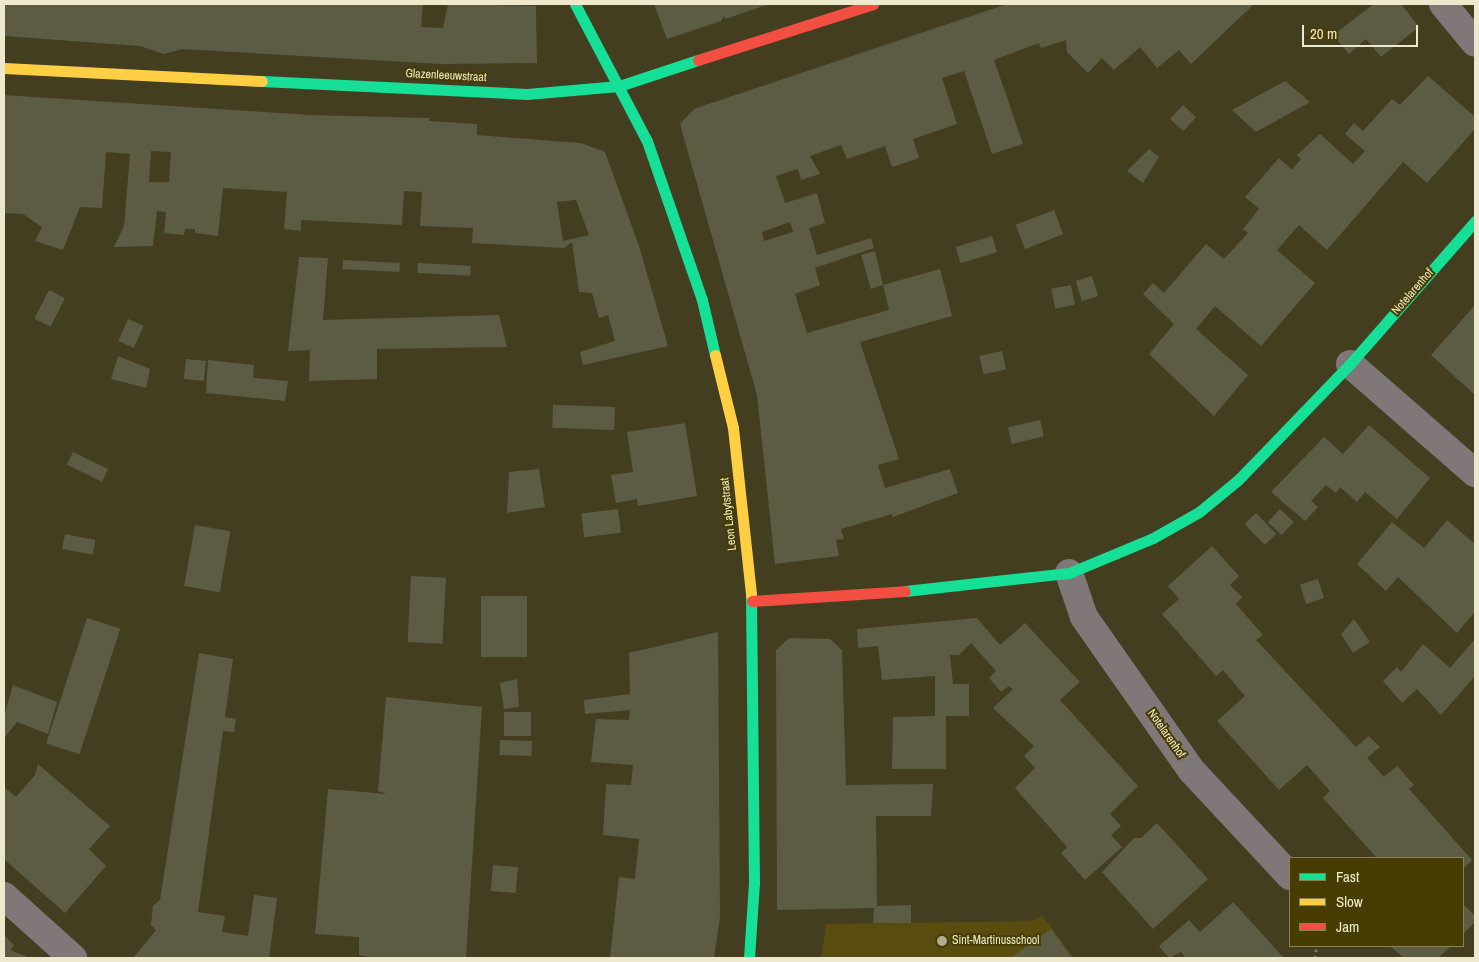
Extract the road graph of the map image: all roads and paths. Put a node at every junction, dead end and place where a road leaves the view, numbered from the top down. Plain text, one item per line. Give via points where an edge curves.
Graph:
1 (575, 4) edge
2 (873, 4) edge
3 (1442, 4) edge
4 (1475, 43) edge
5 (4, 68) edge
6 (619, 86) junction
7 (1475, 221) edge
8 (1350, 364) junction
9 (1475, 473) edge
10 (1069, 573) junction
11 (752, 601) junction
12 (1289, 875) edge
13 (4, 896) edge
14 (73, 958) edge
15 (749, 958) edge

1 - 6 street, Leon Labytstraat
2 - 6 street, Glazenleeuwstraat
3 - 4 street
5 - 6 street, Glazenleeuwstraat via 527,94
6 - 11 street, Leon Labytstraat via 647,141 702,300 733,428
7 - 8 street, Notelarenhof
8 - 9 street
8 - 10 street, Notelarenhof via 1238,480 1199,512 1153,538
10 - 11 street, Notelarenhof via 900,592
10 - 12 street, Notelarenhof via 1084,617 1192,771
11 - 15 street, Leon Labytstraat via 754,883
13 - 14 street

